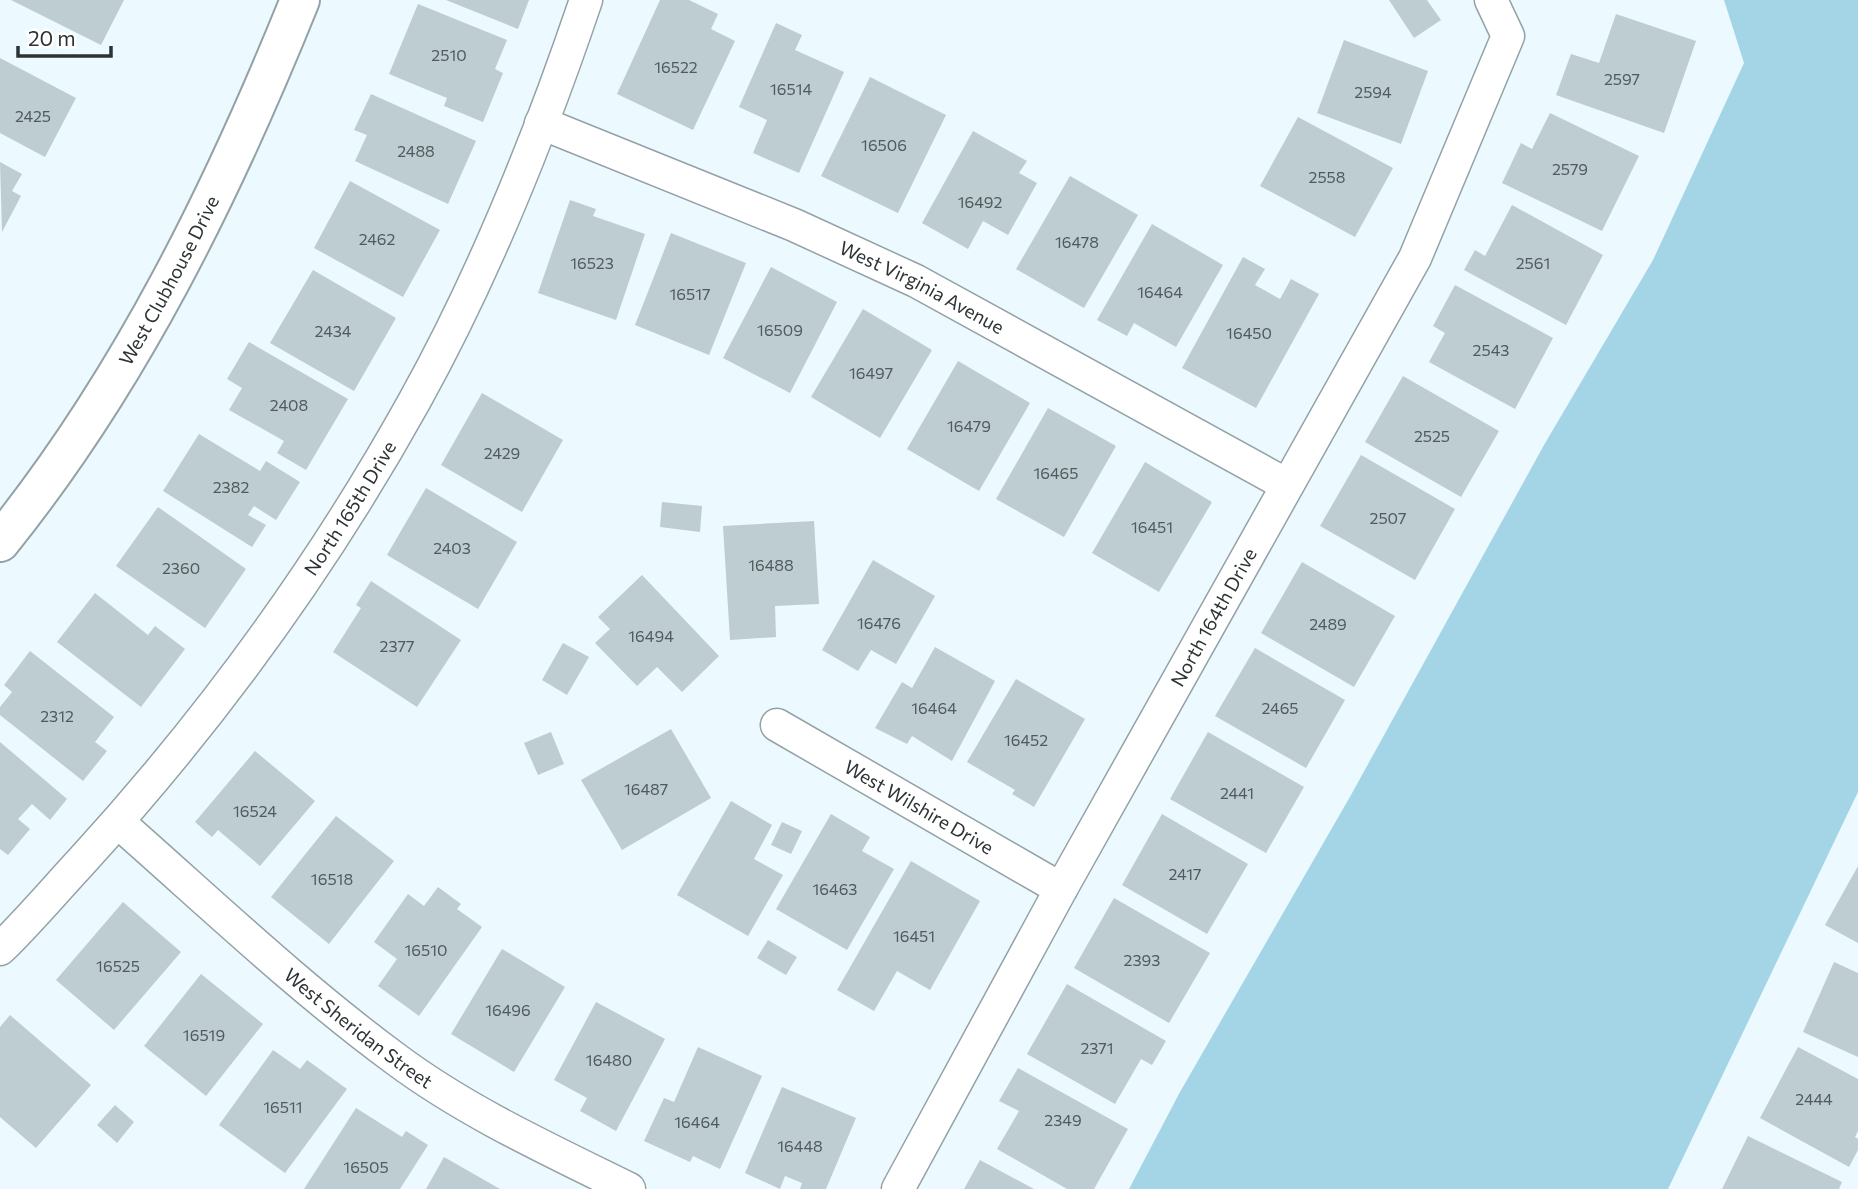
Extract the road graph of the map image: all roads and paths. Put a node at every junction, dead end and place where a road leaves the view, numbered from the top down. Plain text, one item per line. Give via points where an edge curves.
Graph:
1 (300, 0) edge
2 (586, 0) edge
3 (1491, 0) edge
4 (541, 123) junction
5 (1287, 485) junction
6 (0, 542) edge
7 (777, 724) dead end
8 (118, 822) junction
9 (1061, 889) junction
10 (0, 949) edge
11 (629, 1189) edge
12 (898, 1189) edge

1 - 6 street, West Clubhouse Drive via 237,148 158,302 108,387
2 - 4 street, North 165th Drive
3 - 5 street, North 164th Drive via 1508,36 1415,258
4 - 5 street, West Virginia Avenue via 904,275
4 - 8 street, North 165th Drive via 456,320 415,401 314,566 239,671
5 - 9 street, North 164th Drive
7 - 9 street, West Wilshire Drive
8 - 10 street, North 165th Drive
8 - 11 street, West Sheridan Street via 398,1062 515,1131
9 - 12 street, North 164th Drive

